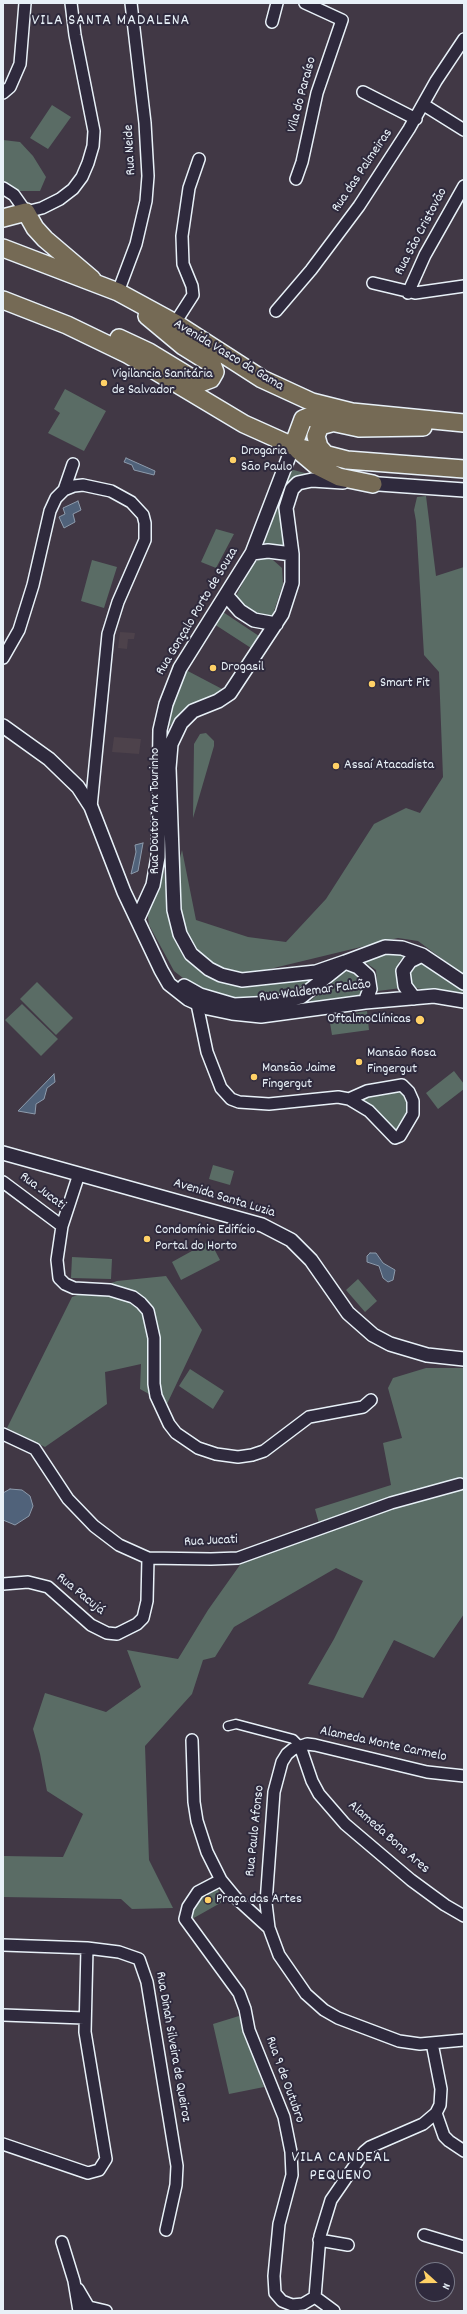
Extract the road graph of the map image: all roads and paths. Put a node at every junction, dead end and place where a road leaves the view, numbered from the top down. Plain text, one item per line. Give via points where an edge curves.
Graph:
1 (25, 3) edge
2 (71, 3) edge
3 (131, 3) edge
4 (278, 3) edge
5 (305, 3) edge
6 (326, 7) edge
7 (272, 22) dead end
8 (464, 39) edge
9 (363, 92) dead end
10 (3, 93) edge
11 (424, 105) junction
12 (416, 118) junction
13 (464, 130) edge
14 (199, 159) dead end
15 (296, 179) dead end
16 (464, 186) edge
17 (3, 188) edge
18 (26, 212) junction
19 (3, 218) edge
20 (3, 248) edge
21 (373, 282) dead end
22 (98, 284) junction
23 (464, 286) edge
24 (118, 292) junction
25 (408, 292) junction
26 (3, 300) edge
27 (276, 311) dead end
28 (175, 323) junction
29 (67, 325) junction
30 (331, 423) junction
31 (464, 423) edge
32 (464, 426) edge
33 (293, 446) junction
34 (327, 456) junction
35 (73, 464) dead end
36 (460, 470) edge
37 (373, 484) junction
38 (64, 490) junction
39 (464, 490) edge
40 (252, 553) junction
41 (292, 554) junction
42 (226, 595) junction
43 (276, 624) junction
44 (3, 658) edge
45 (3, 726) edge
46 (91, 807) junction
47 (156, 872) junction
48 (129, 902) junction
49 (138, 918) junction
50 (422, 955) junction
51 (344, 962) junction
52 (464, 984) edge
53 (414, 998) junction
54 (464, 1001) edge
55 (204, 1002) junction
56 (365, 1002) junction
57 (349, 1099) junction
58 (3, 1153) edge
59 (79, 1174) junction
60 (3, 1182) edge
61 (62, 1226) junction
62 (464, 1359) edge
63 (371, 1400) dead end
64 (3, 1434) edge
65 (460, 1484) dead end
66 (148, 1558) junction
67 (3, 1584) edge
68 (228, 1726) dead end
69 (192, 1740) dead end
70 (300, 1746) junction
71 (464, 1776) edge
72 (221, 1880) junction
73 (464, 1916) edge
74 (269, 1928) junction
75 (3, 1945) edge
76 (86, 1948) junction
77 (3, 2015) edge
78 (84, 2018) junction
79 (464, 2040) edge
80 (432, 2043) junction
81 (436, 2113) junction
82 (3, 2144) edge
83 (464, 2151) edge
84 (166, 2230) dead end
85 (424, 2235) dead end
86 (319, 2240) junction
87 (62, 2242) dead end
88 (348, 2245) dead end
89 (464, 2247) edge
90 (311, 2303) edge
91 (293, 2308) edge
92 (86, 2309) edge
93 (106, 2311) edge
94 (334, 2311) edge

1 - 10 street via 20,64 10,87
2 - 18 street via 94,131 93,146 82,177 73,189 52,203
3 - 24 street, Rua Neide via 145,123 148,176 146,201 136,244
4 - 7 street
5 - 6 street
6 - 15 street, Vila do Paraíso via 342,20 317,94
8 - 11 street, Rua das Palmeiras via 436,81
9 - 12 street
11 - 12 street, Rua das Palmeiras
11 - 13 street
12 - 27 street, Rua das Palmeiras via 340,233
14 - 28 street via 189,188 182,236 183,264 193,295
16 - 25 street, Rua São Cristovão via 425,255
17 - 18 street via 14,195
18 - 19 main road
18 - 22 main road via 45,239
20 - 22 main road, Avenida Vasco da Gama
21 - 25 street
22 - 24 main road, Avenida Vasco da Gama
23 - 25 street
24 - 28 main road, Avenida Vasco da Gama
24 - 29 main road via 172,337 212,364 215,372 211,379 200,382 128,342
26 - 29 main road
28 - 31 main road, Avenida Vasco da Gama via 254,375 312,402 352,412
29 - 33 main road via 127,354 244,424
30 - 32 main road via 359,428
30 - 33 main road via 306,417
30 - 34 main road via 320,426 316,436 316,441
33 - 34 main road
33 - 37 main road via 317,466 339,477
33 - 40 street, Rua Gonçalo Porto de Souza
34 - 36 main road
35 - 38 street
37 - 39 street, Rua Doutor Arx Tourinho
37 - 41 street, Rua Doutor Arx Tourinho via 321,480 298,484 289,495 286,508
38 - 44 street via 56,498 50,511 25,612 19,630
38 - 46 street via 83,485 111,491 138,508 145,523 145,540 118,602 108,634
40 - 41 street via 268,551
40 - 42 street, Rua Gonçalo Porto de Souza
41 - 43 street, Rua Doutor Arx Tourinho via 290,591
42 - 43 street via 240,611 254,620
42 - 47 street, Rua Gonçalo Porto de Souza via 180,668 166,704 160,730
43 - 51 street, Rua Doutor Arx Tourinho via 230,693 186,716 171,744 170,783 176,922 191,954 209,969 230,978 252,981 297,975 316,972
45 - 46 street, Rua Waldemar Falcão via 67,774
46 - 48 street, Rua Waldemar Falcão
47 - 48 street, Rua Gonçalo Porto de Souza via 143,897
47 - 49 street, Rua Gonçalo Porto de Souza via 151,892
48 - 49 street, Rua Waldemar Falcão
49 - 55 street, Rua Waldemar Falcão via 161,970
50 - 51 street, Rua Waldemar Falcão via 402,948 385,947
50 - 52 street, Rua Waldemar Falcão
50 - 53 street via 410,961 403,971 405,986
51 - 55 street, Rua Waldemar Falcão via 301,997 246,1006
51 - 56 street via 358,967 368,976 370,989
53 - 54 street, Rua Waldemar Falcão via 440,996
53 - 56 street, Rua Waldemar Falcão
55 - 56 street, Rua Waldemar Falcão via 232,1014 260,1016
55 - 57 street via 203,1036 221,1088 230,1099 269,1104 338,1097
57 - 57 street via 369,1111 395,1138 400,1136 413,1114 413,1101 402,1085 367,1091
58 - 59 street, Avenida Santa Luzia
59 - 61 street
59 - 62 street, Avenida Santa Luzia via 246,1220 277,1232 291,1240 311,1260 348,1313 373,1335 414,1352 441,1358
60 - 61 street, Rua Jucati
61 - 63 street via 57,1260 59,1278 74,1288 121,1293 142,1303 152,1323 156,1396 168,1424 176,1433 198,1448 226,1457 252,1455 264,1451 310,1416 363,1407
64 - 66 street, Rua Jucati via 35,1449 68,1499 94,1526 119,1545
65 - 66 street, Rua Jucati via 392,1503 238,1558
66 - 67 street, Rua Pacujá via 147,1601 143,1618 117,1634 107,1633 91,1625 48,1587 28,1582
68 - 70 street, Alameda Monte Carmelo via 236,1724 293,1739
69 - 72 street, Rua Paulo Afonso via 197,1821 207,1852
70 - 71 street, Alameda Monte Carmelo via 315,1744 427,1772
70 - 73 street, Alameda Bons Ares via 319,1794 345,1824 411,1880
70 - 74 street, Rua Paulo Afonso via 287,1754 282,1762 274,1792 266,1886
72 - 74 street, Rua Paulo Afonso via 235,1897
72 - 91 street, Rua 9 de Outubro via 198,1892 188,1907 185,1919 239,1993 249,2030 284,2117 291,2152 292,2175 279,2224 274,2281 275,2293
74 - 80 street, Rua Paulo Afonso via 286,1968 319,2006 338,2018 385,2037 411,2044
75 - 76 street, Rua Dinah Silveira de Queiroz
76 - 78 street
76 - 84 street, Rua Dinah Silveira de Queiroz via 129,1954 139,1959 143,1968 177,2166 176,2185
77 - 78 street
78 - 82 street via 106,2153 104,2165 99,2170 88,2173
79 - 80 street, Rua Paulo Afonso
80 - 81 street via 441,2089 440,2105
81 - 83 street via 444,2136
81 - 86 street via 423,2124 378,2142 364,2152 331,2200
85 - 89 street
86 - 88 street
86 - 90 street
87 - 92 street
90 - 91 street
90 - 94 street
92 - 93 street

